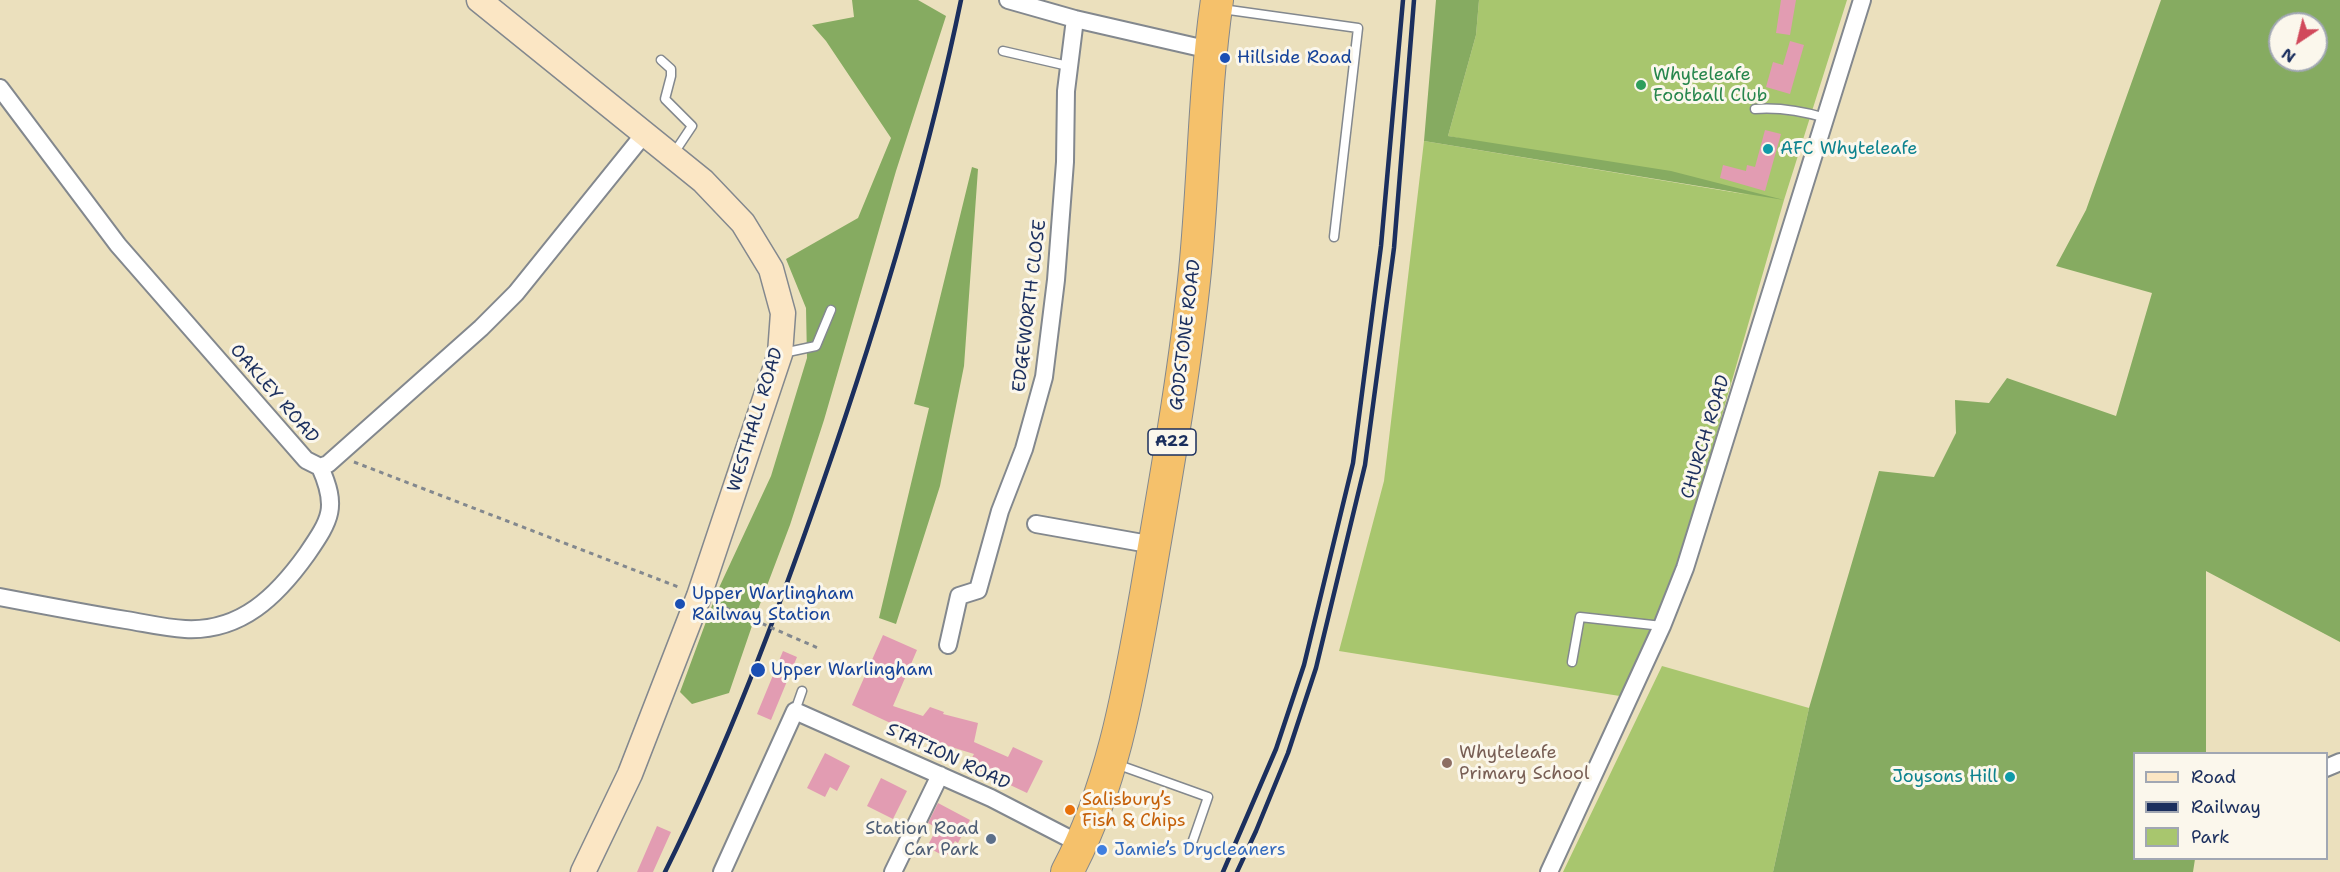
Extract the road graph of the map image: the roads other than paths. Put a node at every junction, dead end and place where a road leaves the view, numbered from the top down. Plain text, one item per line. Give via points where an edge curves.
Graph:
1 (479, 0) edge
2 (1008, 0) edge
3 (1862, 0) edge
4 (1216, 4) edge
5 (1047, 5) edge
6 (1075, 19) junction
7 (1210, 50) junction
8 (1003, 51) dead end
9 (661, 60) dead end
10 (1068, 66) junction
11 (0, 88) edge
12 (1755, 109) dead end
13 (1826, 118) junction
14 (645, 133) junction
15 (672, 156) junction
16 (1334, 237) dead end
17 (831, 310) dead end
18 (780, 354) junction
19 (320, 467) junction
20 (1036, 524) dead end
21 (1154, 545) junction
22 (0, 597) edge
23 (1662, 626) junction
24 (948, 645) dead end
25 (1572, 662) dead end
26 (802, 691) dead end
27 (795, 711) junction
28 (1111, 762) junction
29 (940, 775) junction
30 (1082, 845) junction
31 (1191, 846) dead end
32 (584, 872) edge
33 (722, 872) edge
34 (893, 872) edge
35 (1067, 872) edge
36 (1549, 872) edge

1 - 14 street, WESTHALL ROAD
2 - 5 street
3 - 13 street, CHURCH ROAD
4 - 7 highway, GODSTONE ROAD / A22
4 - 16 lane via 1358,28
5 - 6 street
6 - 7 street
6 - 10 street, EDGEWORTH CLOSE
7 - 21 highway, GODSTONE ROAD / A22 via 1195,269 1180,399
8 - 10 lane
9 - 15 lane via 671,76 665,99 692,126
10 - 24 street, EDGEWORTH CLOSE via 1056,280 1044,377 978,590 959,596
11 - 19 street, OAKLEY ROAD via 118,245 306,460
12 - 13 lane via 1799,110
13 - 23 street, CHURCH ROAD via 1686,568
14 - 15 street, WESTHALL ROAD
14 - 19 street, OAKLEY ROAD via 516,293 328,464
15 - 18 street, WESTHALL ROAD via 703,181 743,223 771,268 783,313
17 - 18 lane via 816,346
18 - 32 street, WESTHALL ROAD via 699,596 630,774
19 - 22 street via 330,489 331,508 322,533 288,580 265,603 245,615 220,625 186,629
20 - 21 street
21 - 28 highway, GODSTONE ROAD / A22 via 1130,686
23 - 25 lane via 1580,617
23 - 36 street, CHURCH ROAD
26 - 27 lane
27 - 29 street, STATION ROAD
27 - 33 street
28 - 30 highway, GODSTONE ROAD / A22
28 - 31 lane via 1208,797
29 - 30 street, STATION ROAD
29 - 34 street
30 - 35 highway, GODSTONE ROAD / A22

